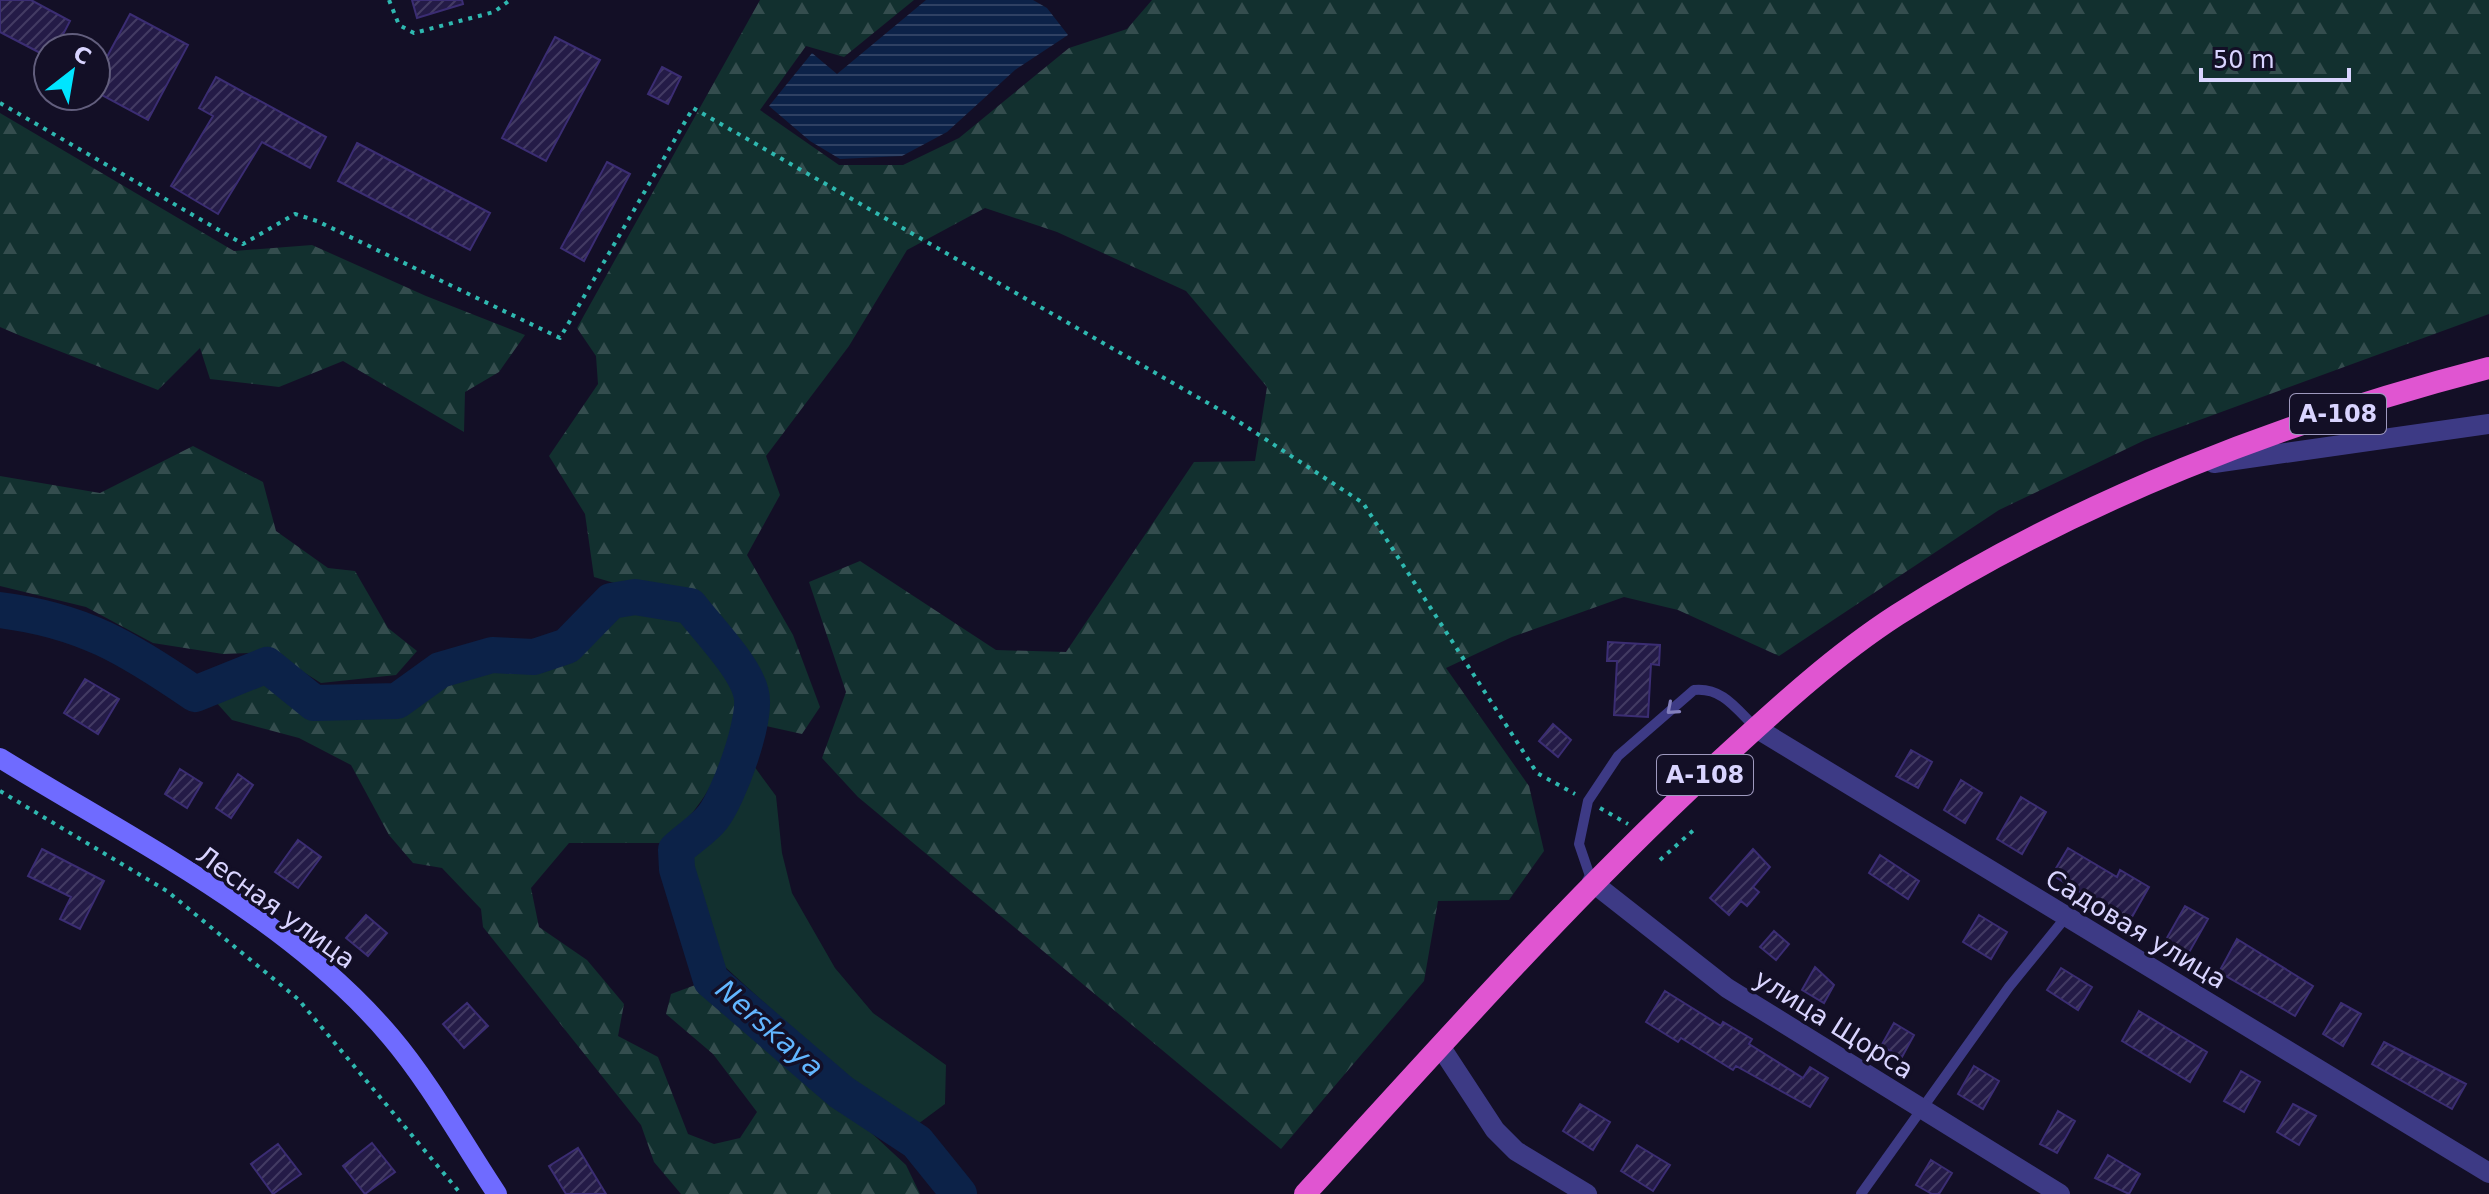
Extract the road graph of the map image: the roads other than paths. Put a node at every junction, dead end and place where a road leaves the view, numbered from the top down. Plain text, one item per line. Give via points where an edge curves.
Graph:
1 (2489, 368) edge
2 (2489, 424) edge
3 (2190, 466) junction
4 (1756, 728) junction
5 (0, 758) edge
6 (1592, 882) junction
7 (2066, 917) junction
8 (1440, 1046) junction
9 (1920, 1108) junction
10 (2489, 1173) edge
11 (497, 1194) edge
12 (1305, 1194) edge
13 (1587, 1194) edge
14 (1861, 1194) edge
15 (2060, 1194) edge

1 - 3 highway, А-108 via 2408,389
2 - 3 street
3 - 4 highway, А-108 via 2054,529 1895,617
4 - 6 highway, А-108
4 -> 6 lane via 1723,695 1694,690 1618,756 1588,801 1579,844
4 - 7 street, Садовая улица
5 - 11 main road, Лесная улица via 219,893 323,970 392,1038
6 - 8 highway, А-108
6 - 9 street, улица Щорса via 1727,988
7 - 9 lane
7 - 10 street, Садовая улица
8 - 12 highway, А-108
8 - 13 street via 1495,1130 1516,1151
9 - 14 lane
9 - 15 street, улица Щорса

